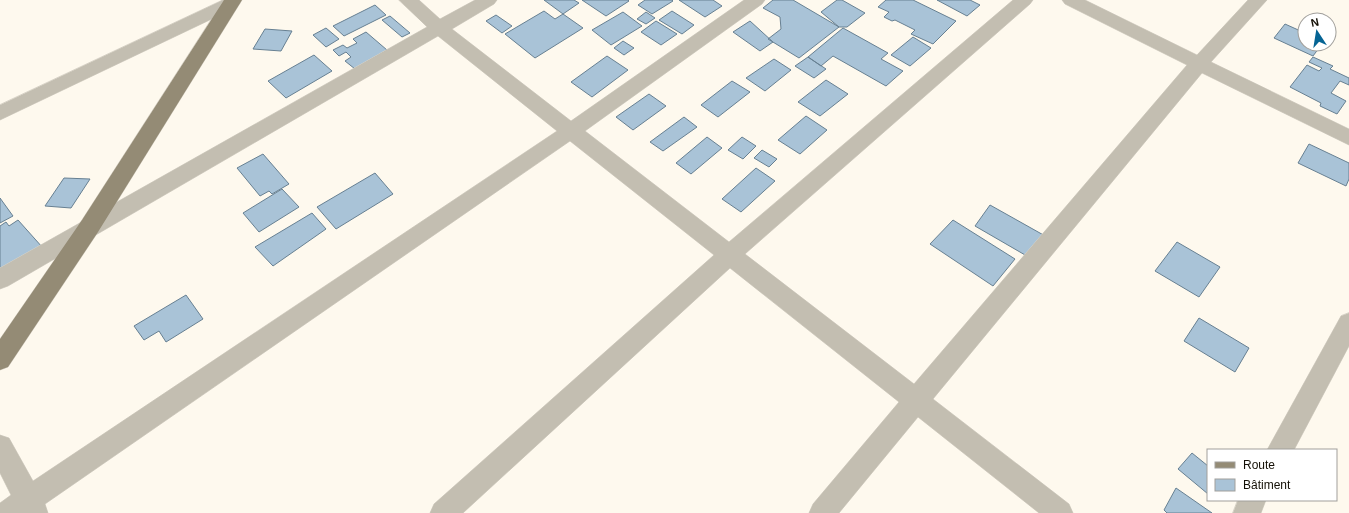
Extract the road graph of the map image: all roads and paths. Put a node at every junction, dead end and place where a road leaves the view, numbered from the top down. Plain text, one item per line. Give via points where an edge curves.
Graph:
1 (408, 0) edge
2 (488, 0) edge
3 (756, 0) edge
4 (1024, 0) edge
5 (1071, 0) edge
6 (1258, 0) edge
7 (232, 2) edge
8 (440, 28) junction
9 (1199, 64) junction
10 (0, 113) edge
11 (571, 131) junction
12 (1349, 138) edge
13 (90, 226) junction
14 (729, 255) junction
15 (0, 279) edge
16 (1349, 323) edge
17 (0, 359) edge
18 (916, 401) junction
19 (0, 447) edge
20 (1281, 449) edge
21 (1252, 501) edge
22 (24, 509) edge
23 (442, 513) edge
24 (822, 513) edge
25 (1060, 513) edge
26 (1246, 513) edge

1 - 8 street
2 - 8 street
3 - 11 street
4 - 14 street
5 - 9 street
6 - 9 street
7 - 10 street
7 - 13 main road
8 - 11 street
8 - 13 street
9 - 12 street
9 - 18 street
11 - 14 street
11 - 22 street
13 - 15 street
13 - 17 main road
14 - 18 street
14 - 23 street
16 - 20 street
18 - 24 street
18 - 25 street
19 - 22 street
21 - 26 street

